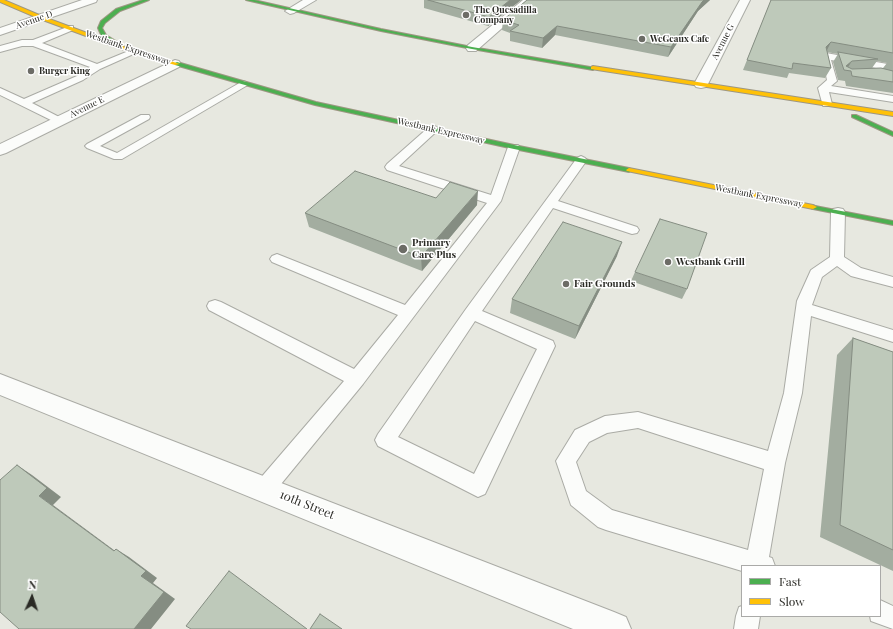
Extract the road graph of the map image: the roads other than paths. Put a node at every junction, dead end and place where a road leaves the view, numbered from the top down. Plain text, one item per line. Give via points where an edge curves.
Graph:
1 (0, 0) edge
2 (92, 0) edge
3 (147, 0) edge
4 (248, 0) edge
5 (310, 0) edge
6 (529, 0) edge
7 (744, 0) edge
8 (290, 11) junction
9 (42, 18) junction
10 (70, 28) junction
11 (0, 32) edge
12 (34, 43) junction
13 (123, 48) junction
14 (472, 48) junction
15 (0, 49) edge
16 (134, 52) junction
17 (175, 64) junction
18 (97, 67) junction
19 (893, 68) edge
20 (243, 84) junction
21 (701, 84) junction
22 (850, 86) edge
23 (823, 88) junction
24 (864, 89) edge
25 (0, 90) edge
26 (888, 95) edge
27 (24, 103) junction
28 (827, 104) junction
29 (893, 114) edge
30 (145, 117) dead end
31 (58, 122) junction
32 (433, 129) junction
33 (893, 134) edge
34 (514, 147) junction
35 (0, 150) edge
36 (581, 160) junction
37 (495, 201) junction
38 (550, 203) junction
39 (873, 210) dead end
40 (838, 212) junction
41 (893, 223) edge
42 (632, 230) dead end
43 (277, 259) dead end
44 (837, 259) junction
45 (893, 282) edge
46 (215, 306) dead end
47 (804, 308) junction
48 (472, 313) junction
49 (409, 314) junction
50 (893, 336) edge
51 (358, 379) junction
52 (0, 384) edge
53 (775, 463) junction
54 (265, 488) junction
55 (759, 565) edge
56 (881, 612) edge
57 (748, 617) edge
58 (893, 618) edge
59 (614, 629) edge
60 (746, 629) edge

1 - 9 highway, Westbank Expressway
2 - 9 street, Avenue D
3 - 13 highway via 118,10 103,22 100,28 104,36
4 - 8 highway
5 - 8 street
6 - 14 street
7 - 21 street, Avenue G
8 - 14 highway
9 - 10 highway, Westbank Expressway
9 - 11 street, Avenue D
10 - 12 lane
10 - 13 highway, Westbank Expressway
12 - 15 lane via 22,43
12 - 18 lane
13 - 16 highway, Westbank Expressway
14 - 21 highway
16 - 17 highway, Westbank Expressway
16 - 18 lane
17 - 20 highway, Westbank Expressway
17 - 31 street, Avenue E
18 - 27 lane via 80,78
19 - 23 lane via 878,73 826,56 832,81
20 - 30 lane via 118,157 90,146
20 - 32 highway, Westbank Expressway
21 - 28 highway
22 - 26 lane
23 - 26 lane
23 - 28 lane
24 - 26 lane
25 - 27 lane
27 - 31 lane
28 - 29 highway
28 - 33 highway
31 - 35 street, Avenue E
32 - 34 highway, Westbank Expressway
32 - 37 lane via 392,168
34 - 36 highway, Westbank Expressway
34 - 37 lane
36 - 38 lane
36 - 40 highway, Westbank Expressway
37 - 49 lane
38 - 42 lane
38 - 48 lane
39 - 40 highway
40 - 41 highway, Westbank Expressway
40 - 44 lane
43 - 49 lane
44 - 45 lane via 856,272
44 - 47 lane via 816,274
46 - 51 lane
47 - 50 lane
47 - 53 lane via 793,393
48 - 48 lane via 385,440 478,487 547,346
49 - 51 lane
51 - 54 lane
52 - 54 street, 10th Street
53 - 55 lane
53 - 55 lane via 638,420 605,424 582,436 566,461 578,498 606,519
54 - 59 street, 10th Street
56 - 58 lane
57 - 60 lane

